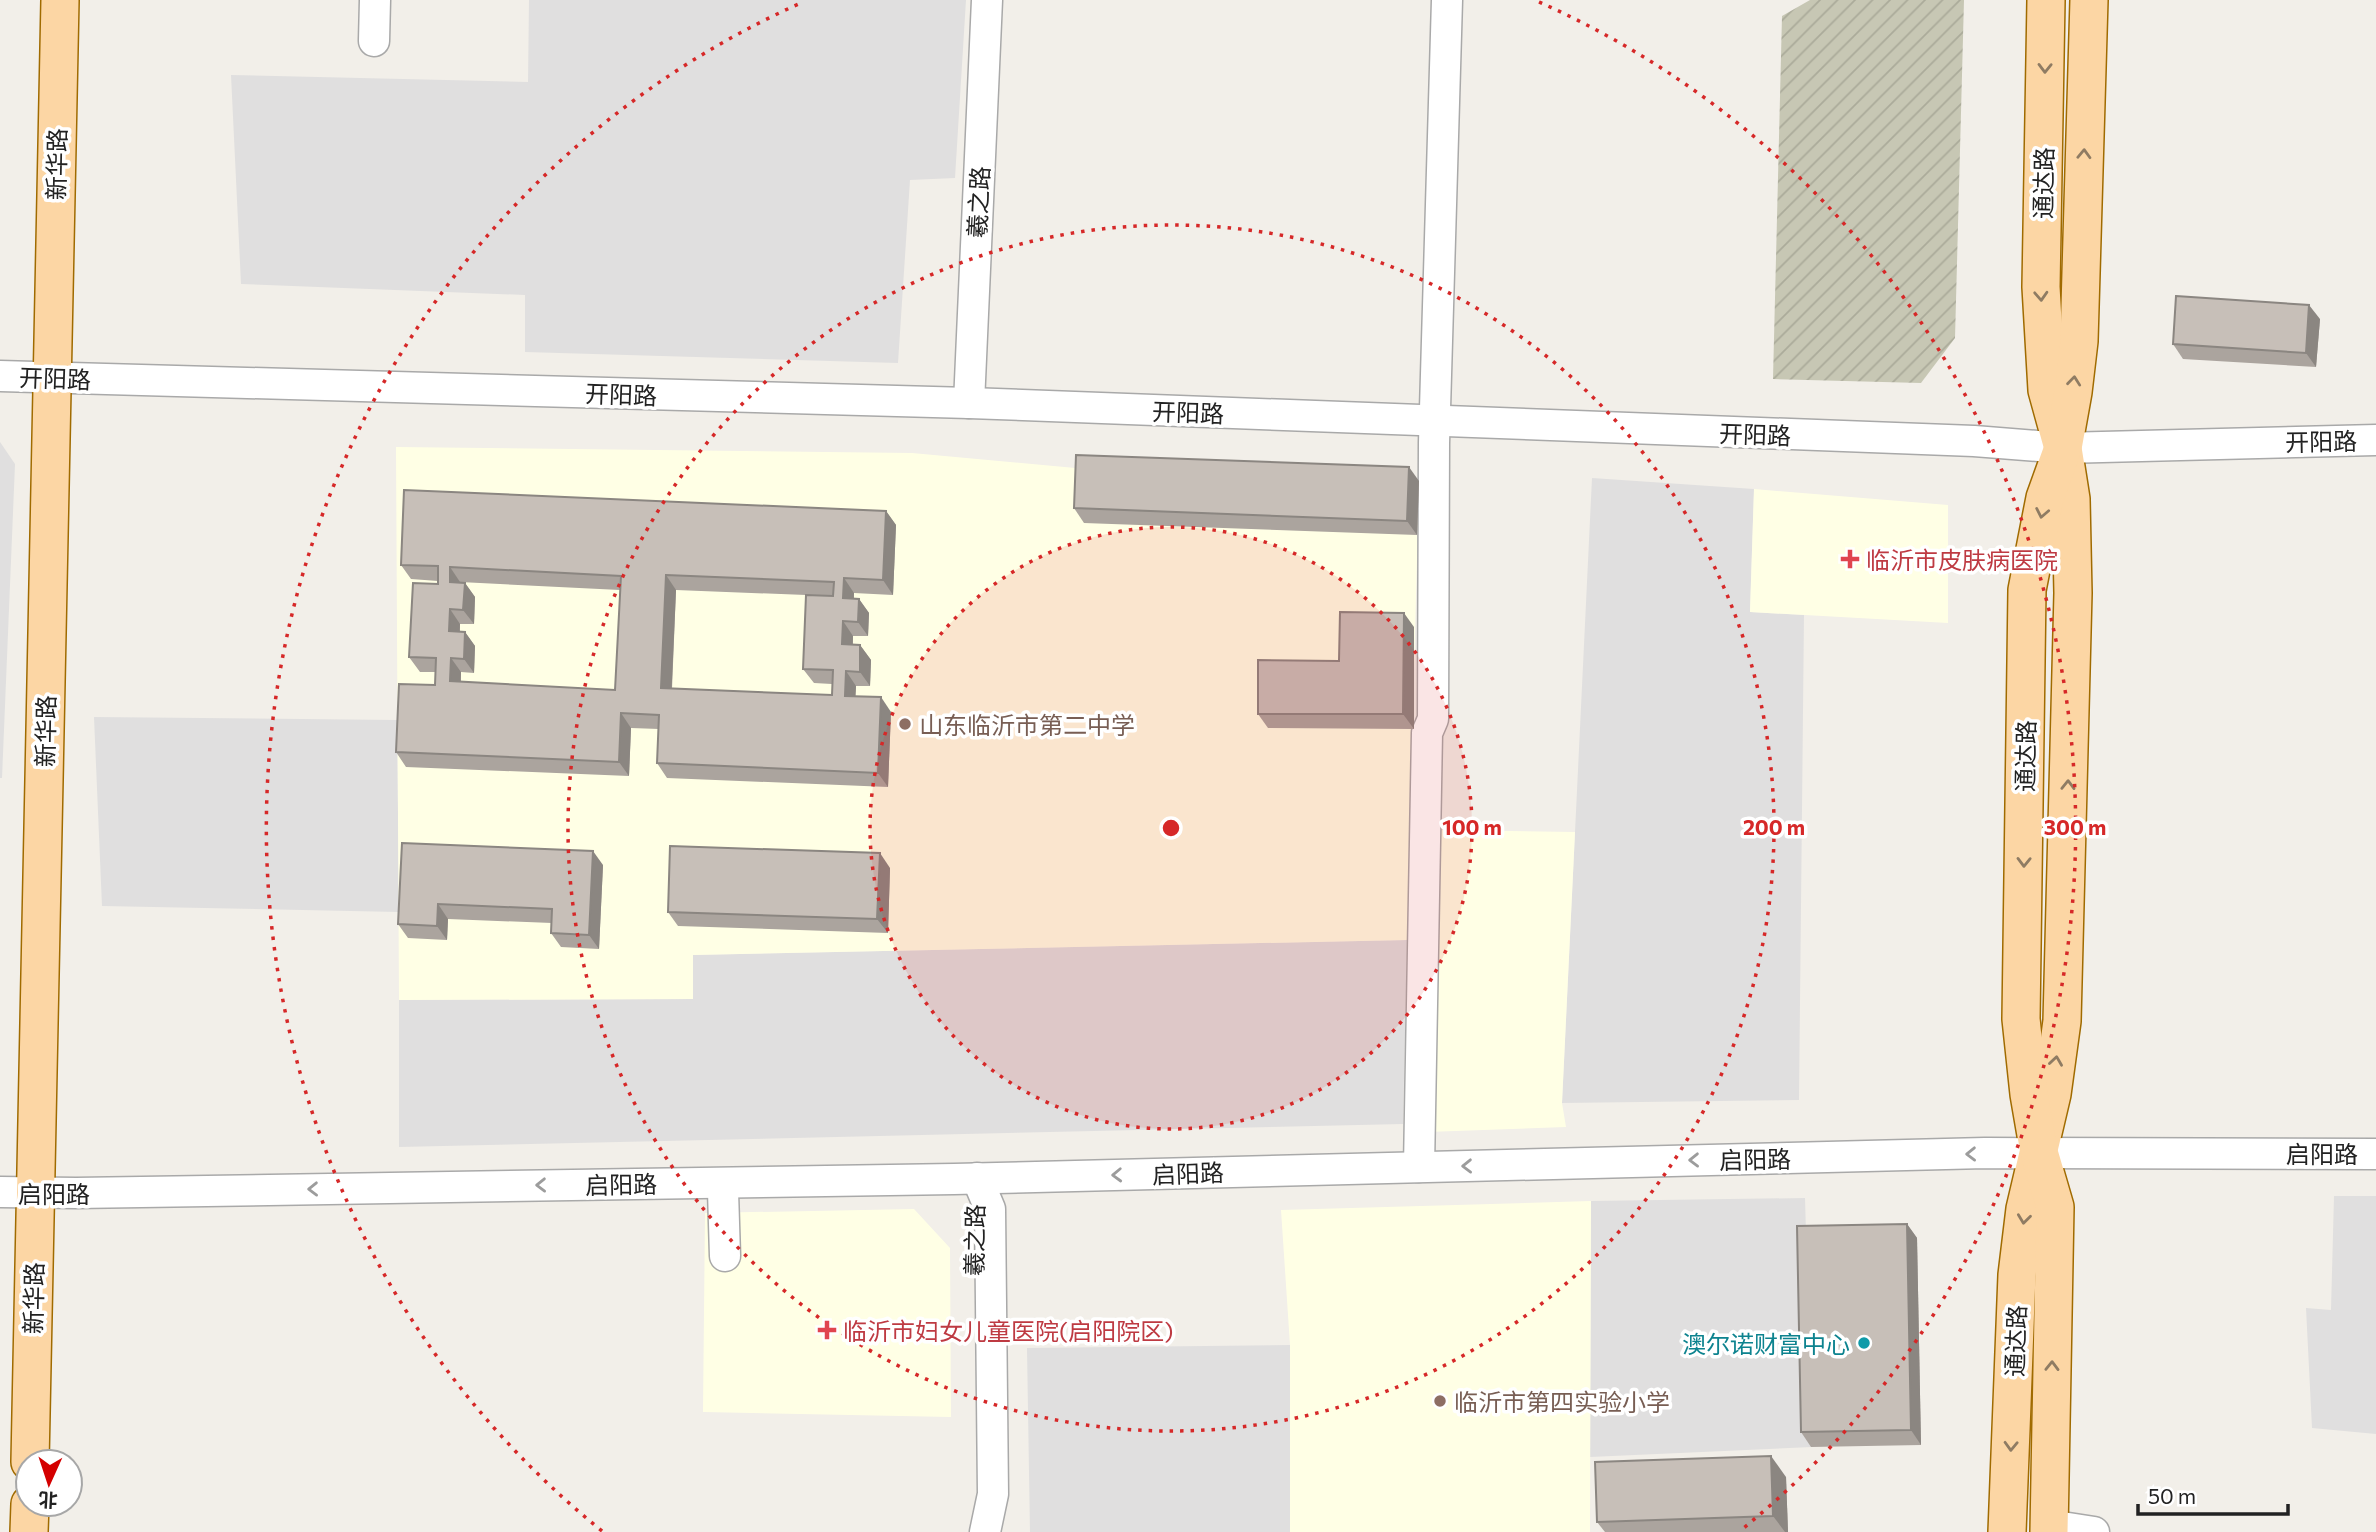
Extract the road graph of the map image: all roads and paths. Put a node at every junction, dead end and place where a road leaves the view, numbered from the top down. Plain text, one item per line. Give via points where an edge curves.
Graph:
1 (60, 0) edge
2 (375, 0) edge
3 (987, 0) edge
4 (1447, 0) edge
5 (2046, 0) edge
6 (2089, 0) edge
7 (374, 41) dead end
8 (0, 376) edge
9 (52, 378) junction
10 (969, 403) junction
11 (1435, 421) junction
12 (2376, 440) edge
13 (2063, 448) junction
14 (2039, 1152) junction
15 (2376, 1154) edge
16 (1419, 1167) junction
17 (977, 1178) junction
18 (715, 1187) junction
19 (18, 1193) edge
20 (725, 1256) dead end
21 (29, 1448) edge
22 (2049, 1528) edge
23 (985, 1532) edge
24 (2007, 1532) edge
25 (2094, 1532) edge

1 - 9 main road, 新华路
2 - 7 street
3 - 10 street, 羲之路
4 - 11 street
5 -> 13 main road, 通达路 via 2041,288 2047,390
13 -> 6 main road, 通达路 via 2079,341
8 - 9 street, 开阳路
9 - 10 street, 开阳路
9 - 19 main road, 新华路
10 - 11 street, 开阳路
11 - 13 street, 开阳路
11 - 16 street via 1433,719 1427,733
12 - 13 street, 开阳路
13 - 14 main road, 通达路 via 2045,498 2027,590 2021,1018
14 - 15 street, 启阳路
14 -> 16 street, 启阳路
22 -> 14 main road, 通达路 via 2055,1207
14 -> 24 main road, 通达路 via 2025,1209 2017,1275
16 -> 17 street, 启阳路
17 - 18 street, 启阳路
17 - 23 street, 羲之路 via 972,1205 977,1501
18 -> 19 street, 启阳路
18 - 20 street
19 - 21 main road, 新华路
22 - 25 street

